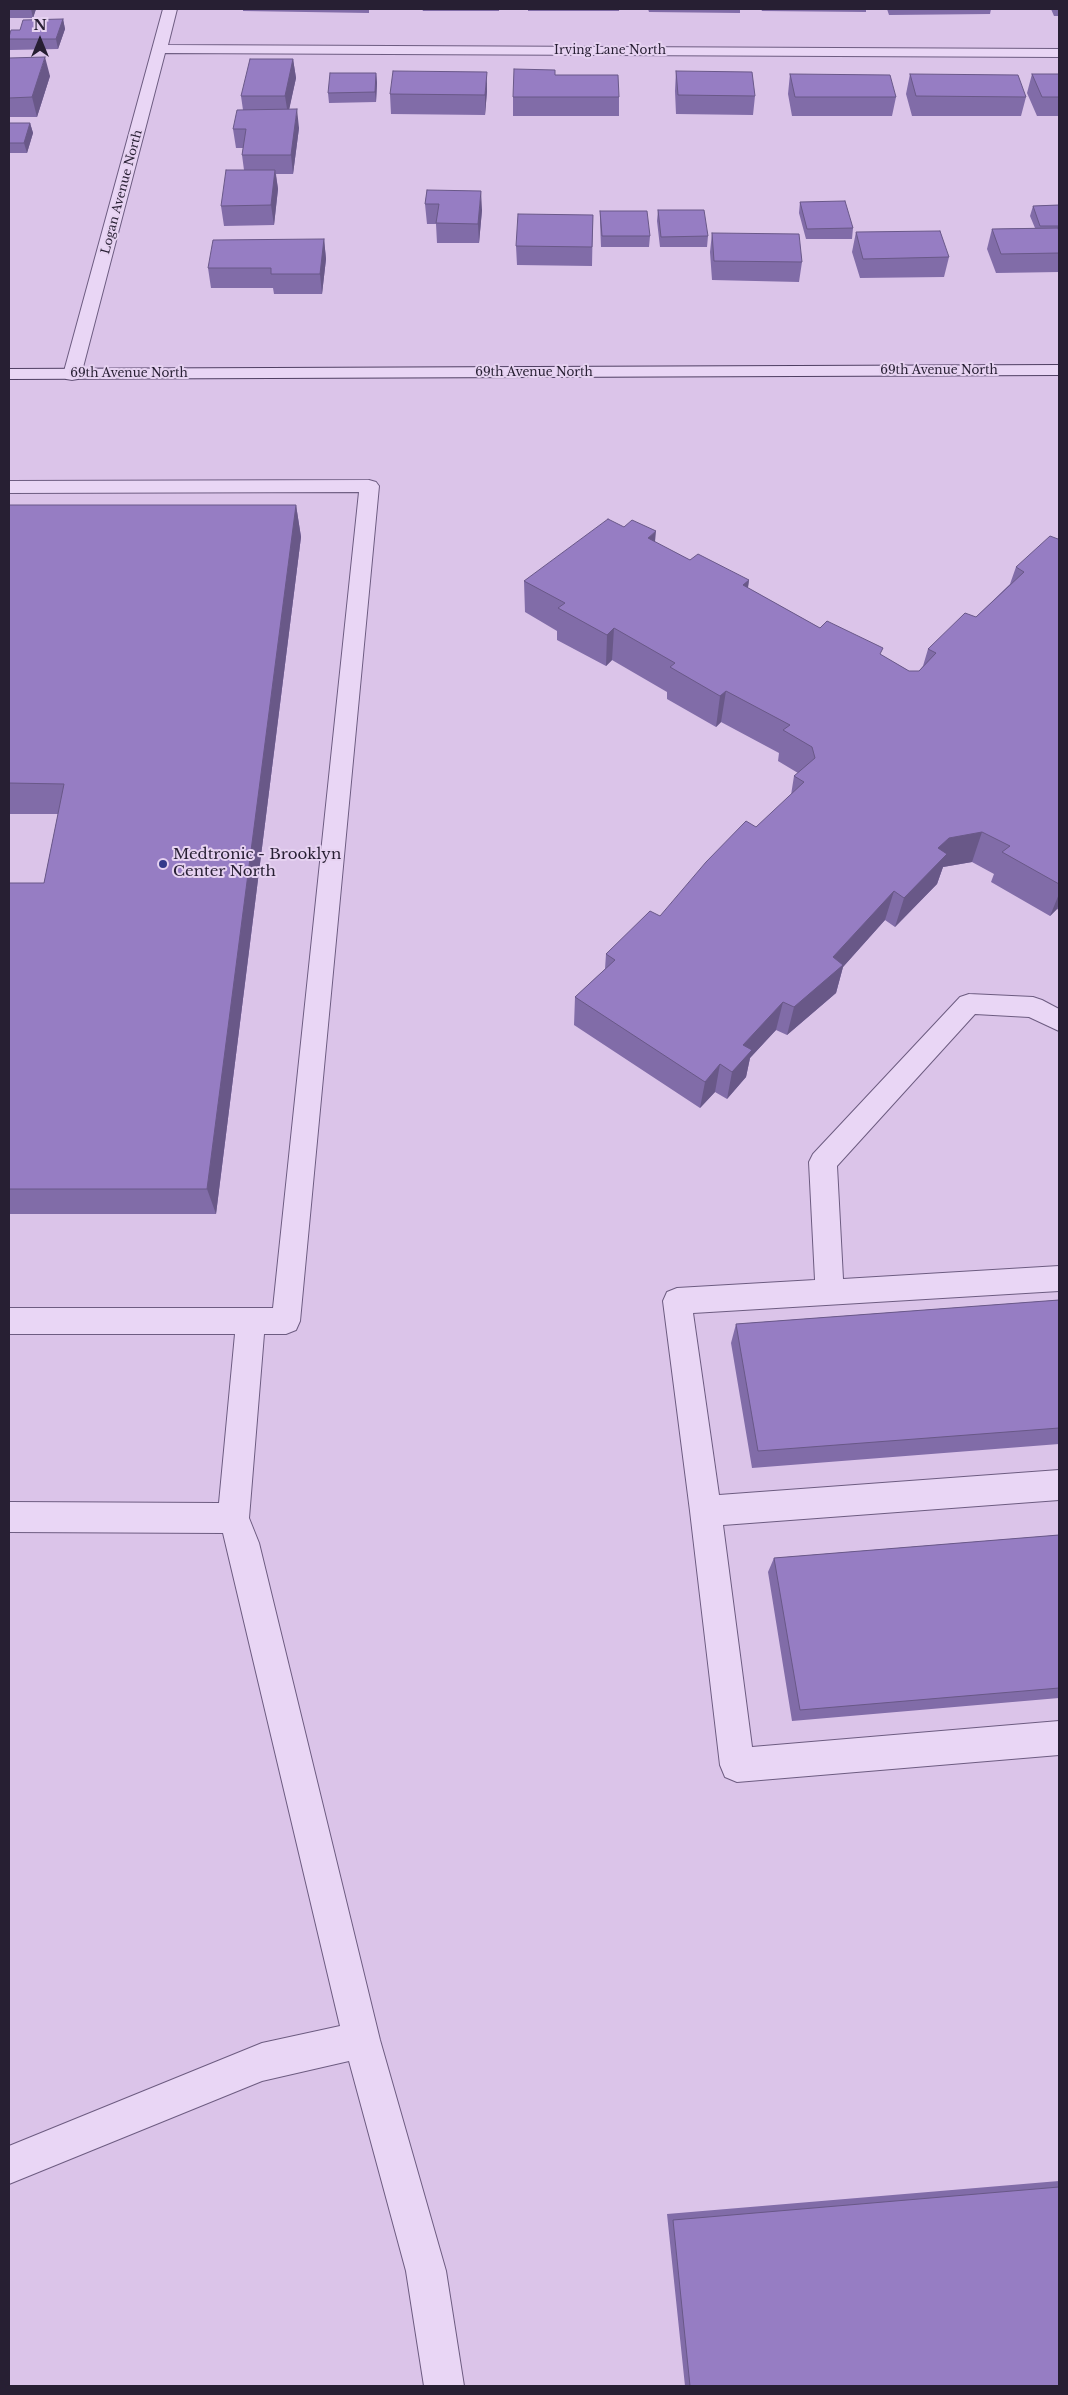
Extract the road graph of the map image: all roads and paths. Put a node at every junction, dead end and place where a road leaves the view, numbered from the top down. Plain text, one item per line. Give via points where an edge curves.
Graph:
1 (170, 9) edge
2 (161, 49) junction
3 (1059, 53) edge
4 (1059, 370) edge
5 (9, 374) edge
6 (72, 375) junction
7 (9, 487) edge
8 (1059, 1022) edge
9 (1059, 1279) edge
10 (830, 1292) junction
11 (9, 1321) edge
12 (251, 1321) junction
13 (1059, 1485) edge
14 (706, 1511) junction
15 (9, 1517) edge
16 (233, 1518) junction
17 (1059, 1738) edge
18 (362, 2040) junction
19 (9, 2165) edge
20 (444, 2386) edge

1 - 2 street, Logan Avenue North
2 - 3 street, Irving Lane North
2 - 6 street, Logan Avenue North
4 - 6 street, 69th Avenue North
5 - 6 street, 69th Avenue North
7 - 12 street via 369,486 286,1321
8 - 10 street via 1033,1007 969,1004 823,1162
9 - 10 street
10 - 14 street via 677,1301
11 - 12 street
12 - 16 street
13 - 14 street
14 - 17 street via 737,1765
15 - 16 street
16 - 18 street via 243,1543
18 - 19 street via 262,2062
18 - 20 street via 426,2271

